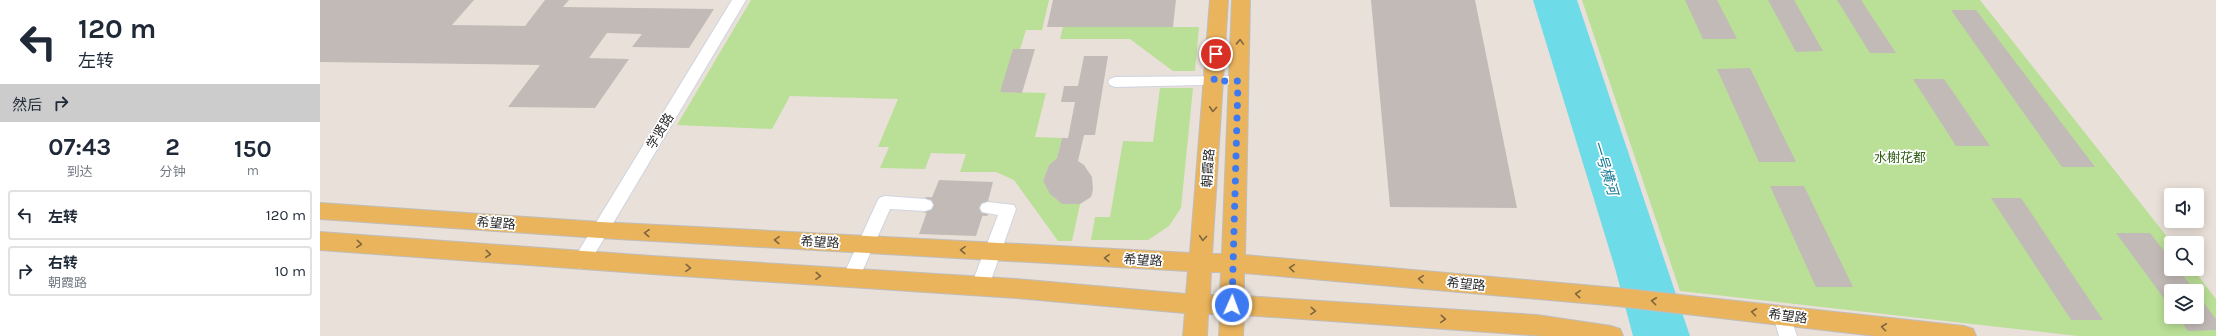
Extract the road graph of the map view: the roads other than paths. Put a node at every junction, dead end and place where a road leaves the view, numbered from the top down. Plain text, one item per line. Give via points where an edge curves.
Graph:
1 (739, 0) edge
2 (1219, 0) edge
3 (1241, 0) edge
4 (1214, 81) junction
5 (1238, 81) junction
6 (1115, 82) dead end
7 (925, 205) tunnel mouth
8 (988, 208) tunnel mouth
9 (320, 211) edge
10 (600, 230) junction
11 (320, 241) edge
12 (580, 262) junction
13 (1202, 263) junction
14 (1234, 263) junction
15 (851, 278) junction
16 (980, 286) junction
17 (1197, 305) junction
18 (1232, 305) junction
19 (1785, 326) edge
20 (1195, 336) edge
21 (1231, 336) edge
22 (1611, 336) edge
23 (1964, 336) edge

1 - 10 street, 学贤路
2 - 4 main road, 朝霞路
5 -> 3 main road
4 - 5 street
4 - 6 street
4 -> 13 main road, 朝霞路
5 - 14 main road
7 - 15 street via 885,202
8 - 16 street via 1008,209
9 - 10 main road, 希望路
10 - 12 street, 学贤路
13 -> 10 main road, 希望路
11 -> 12 main road
12 -> 15 main road
13 - 14 main road, 希望路
13 - 17 main road, 朝霞路
14 - 18 main road
19 -> 14 main road, 希望路 via 1690,305
15 - 16 main road
16 - 17 main road
17 - 18 main road
17 - 20 main road, 朝霞路
18 - 21 main road
18 -> 22 main road via 1537,325
23 -> 19 main road, 希望路

